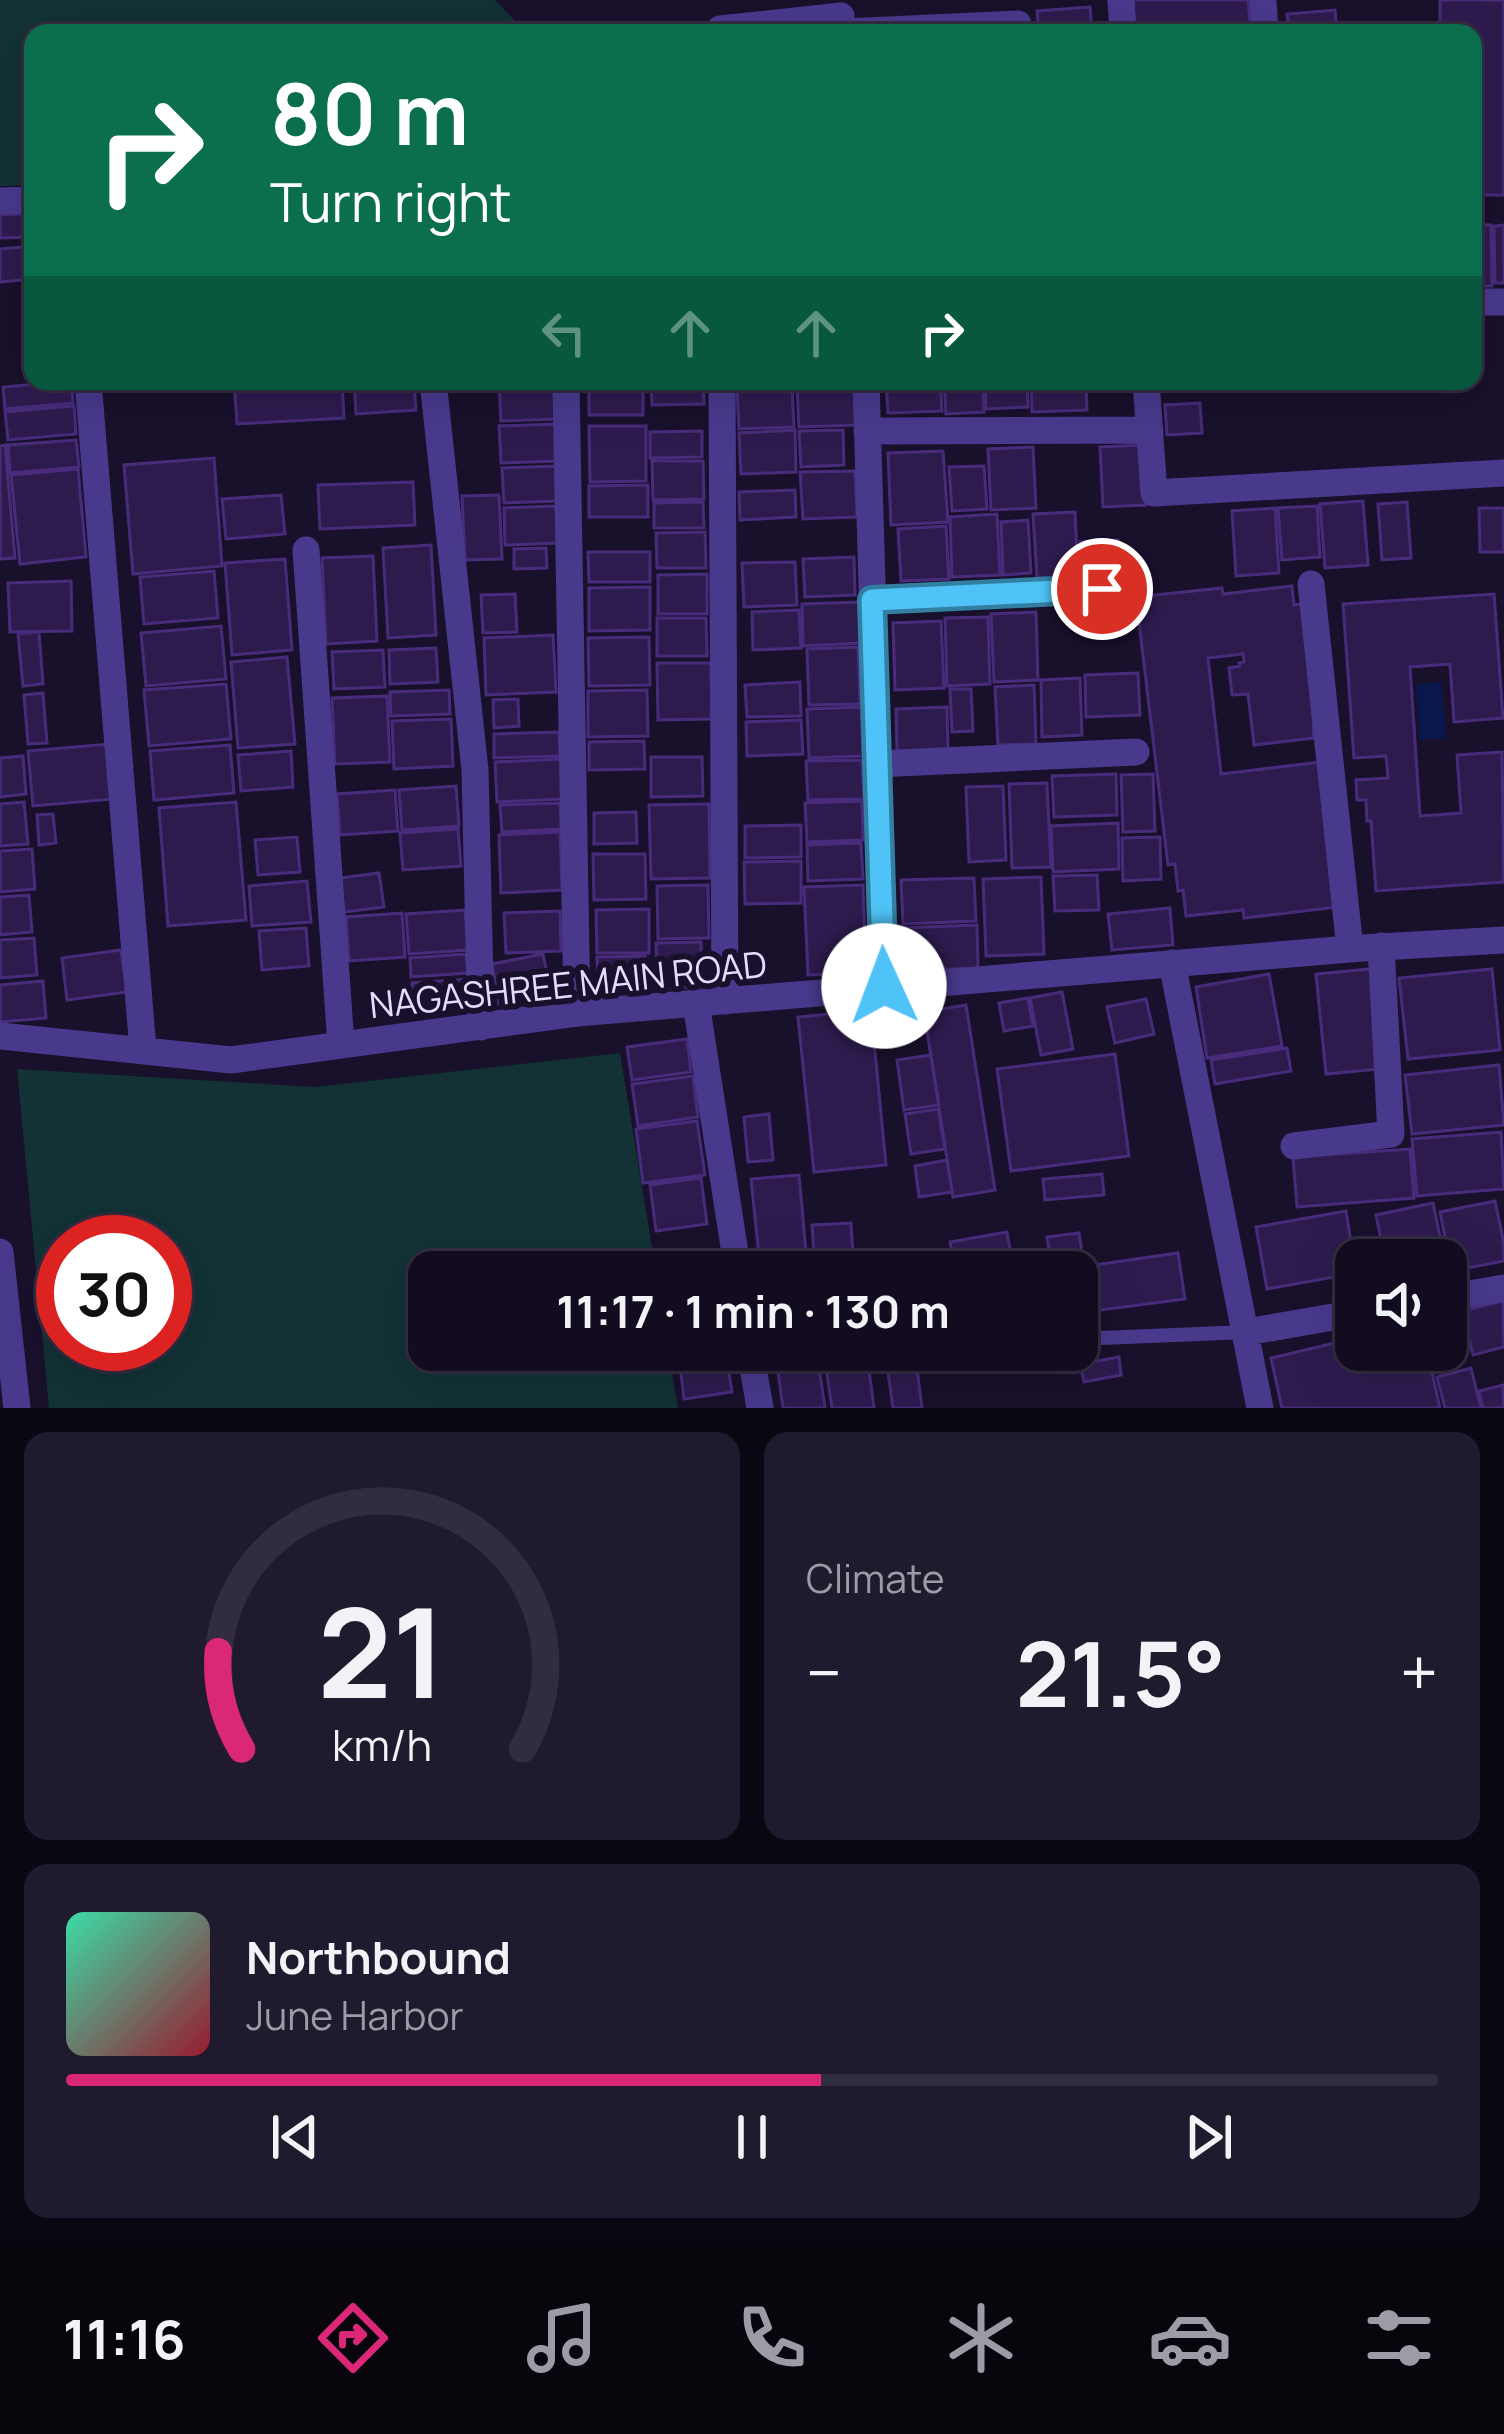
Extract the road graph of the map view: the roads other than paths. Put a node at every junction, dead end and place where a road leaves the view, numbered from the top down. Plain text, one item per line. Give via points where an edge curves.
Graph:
1 (842, 20) edge
2 (788, 24) edge
3 (1018, 24) dead end
4 (89, 390) edge
5 (434, 390) edge
6 (566, 390) edge
7 (722, 390) edge
8 (866, 390) edge
9 (1147, 390) edge
10 (867, 430) junction
11 (1150, 430) junction
12 (1504, 473) edge
13 (306, 550) dead end
14 (1311, 584) dead end
15 (1102, 589) dead end
16 (872, 600) junction
17 (1136, 752) dead end
18 (876, 764) junction
19 (1504, 940) edge
20 (1381, 946) junction
21 (1350, 949) junction
22 (1172, 963) junction
23 (884, 986) junction
24 (710, 1002) junction
25 (577, 1012) junction
26 (481, 1028) junction
27 (0, 1036) edge
28 (341, 1045) junction
29 (143, 1050) junction
30 (1294, 1146) dead end
31 (736, 1251) edge
32 (0, 1252) edge
33 (1504, 1288) edge
34 (1467, 1294) edge
35 (1335, 1317) edge
36 (1247, 1332) junction
37 (1098, 1338) edge
38 (754, 1371) edge
39 (17, 1408) edge
40 (760, 1408) edge
41 (1260, 1408) edge

1 - 2 street
1 - 3 street
4 - 29 street
5 - 26 street via 475,770
6 - 25 street
7 - 24 street
8 - 10 street
9 - 11 street
10 - 11 street
10 - 16 street
11 - 12 street via 1154,493
13 - 28 street
14 - 21 street
15 - 16 street
16 - 18 street
17 - 18 street
18 - 23 street
19 - 20 street, NAGASHREE MAIN ROAD
20 - 21 street, NAGASHREE MAIN ROAD
20 - 30 street via 1391,1134
21 - 22 street, NAGASHREE MAIN ROAD
22 - 23 street, NAGASHREE MAIN ROAD
22 - 36 street
23 - 24 street, NAGASHREE MAIN ROAD
24 - 25 street, NAGASHREE MAIN ROAD
24 - 31 street
25 - 26 street, NAGASHREE MAIN ROAD
26 - 28 street, NAGASHREE MAIN ROAD
27 - 29 street, NAGASHREE MAIN ROAD
28 - 29 street, NAGASHREE MAIN ROAD via 231,1060
32 - 39 street
33 - 34 street
35 - 36 street
36 - 37 lane
36 - 41 street
38 - 40 street

